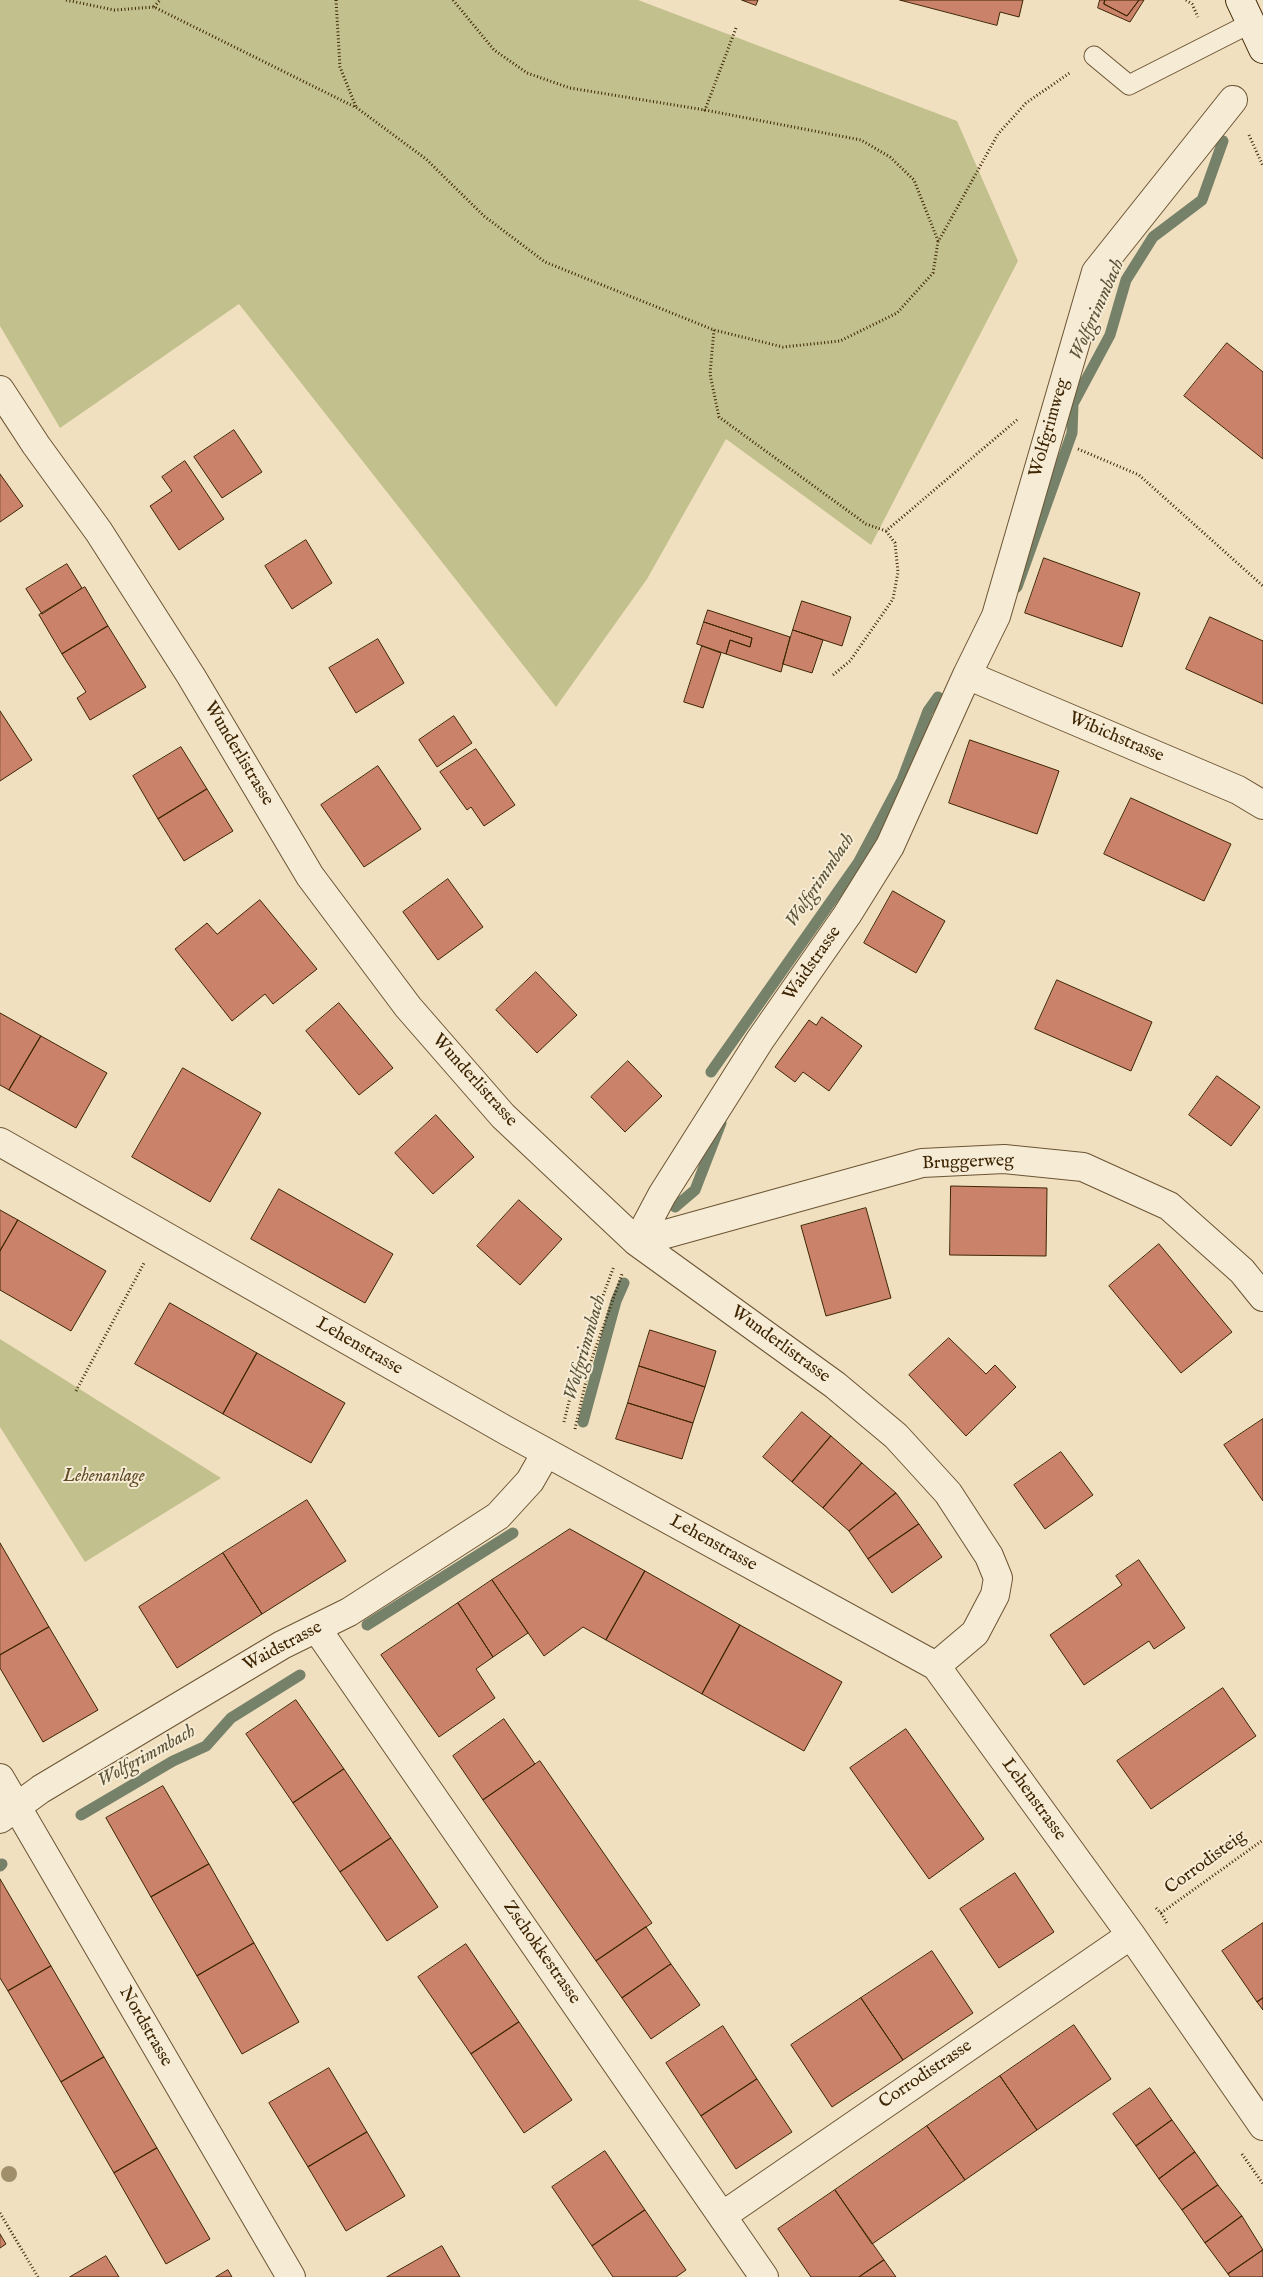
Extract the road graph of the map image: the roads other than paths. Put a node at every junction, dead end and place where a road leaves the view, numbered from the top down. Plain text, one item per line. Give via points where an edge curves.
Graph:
1 (1245, 12) edge
2 (1263, 49) edge
3 (1094, 56) road end
4 (1233, 100) dead end
5 (0, 390) edge
6 (966, 675) junction
7 (1263, 805) edge
8 (0, 1142) edge
9 (638, 1242) junction
10 (1263, 1297) edge
11 (546, 1452) junction
12 (317, 1629) junction
13 (936, 1666) junction
14 (0, 1778) edge
15 (8, 1813) edge
16 (1131, 1935) junction
17 (1263, 2126) edge
18 (722, 2216) junction
19 (291, 2277) edge
20 (764, 2277) edge

1 - 2 street
1 - 3 lane via 1128,85
4 - 6 street, Wolfgrimweg via 1096,272 996,616
5 - 9 street, Wunderlistrasse via 99,532 191,676 310,876 408,1007 503,1116
6 - 7 street, Wibichstrasse via 1238,790
6 - 9 street, Waidstrasse via 890,846 847,915 760,1040 662,1195
8 - 11 street, Lehenstrasse
9 - 10 street, Bruggerweg via 922,1163 1004,1159 1083,1167 1169,1206 1242,1271
9 - 13 street, Wunderlistrasse via 836,1385 896,1436 948,1493 990,1556 998,1578 995,1596 975,1633
11 - 12 street, Waidstrasse via 530,1481 498,1516 349,1612
11 - 13 street, Lehenstrasse
12 - 15 street, Waidstrasse via 282,1645 41,1789
12 - 18 street, Zschokkestrasse
13 - 16 street, Lehenstrasse
14 - 15 street, Nordstrasse
15 - 19 street, Nordstrasse
16 - 17 street, Lehenstrasse
16 - 18 street, Corrodistrasse
18 - 20 street, Zschokkestrasse

